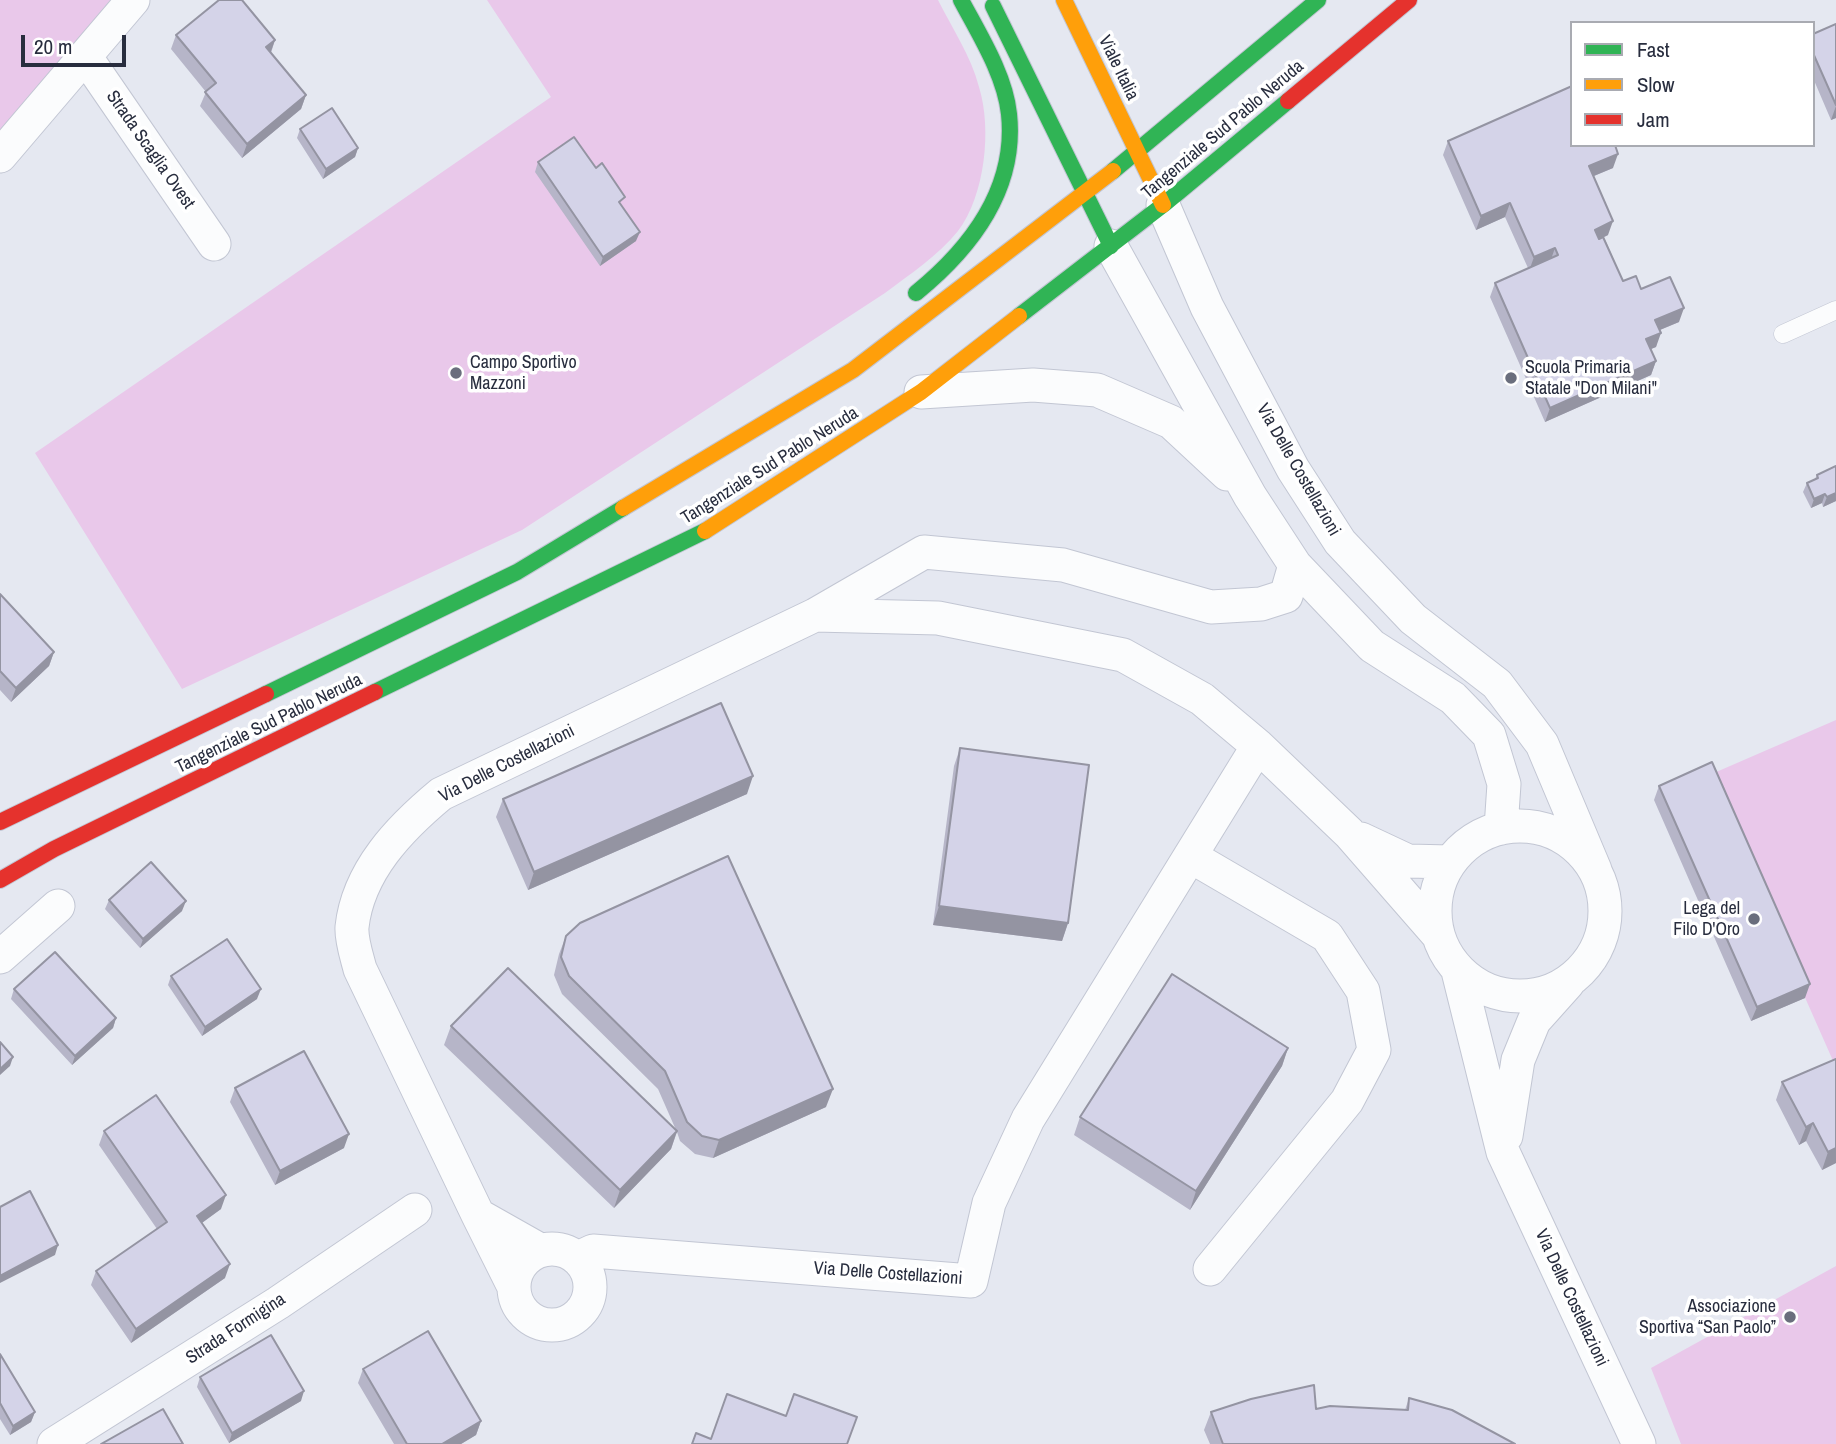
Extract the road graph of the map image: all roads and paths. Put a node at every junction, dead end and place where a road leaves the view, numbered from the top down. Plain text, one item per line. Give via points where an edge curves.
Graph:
1 (133, 0) edge
2 (961, 0) edge
3 (990, 0) edge
4 (1064, 0) edge
5 (1318, 0) edge
6 (1409, 0) edge
7 (85, 56) junction
8 (1138, 153) junction
9 (0, 156) edge
10 (1085, 194) junction
11 (1163, 205) junction
12 (214, 244) dead end
13 (1111, 246) junction
14 (905, 302) dead end
15 (1836, 310) edge
16 (890, 321) dead end
17 (1783, 334) dead end
18 (853, 370) junction
19 (921, 392) junction
20 (1250, 496) junction
21 (1295, 565) junction
22 (815, 615) junction
23 (1258, 746) junction
24 (0, 822) edge
25 (1501, 828) junction
26 (1349, 833) junction
27 (1190, 856) junction
28 (1450, 862) junction
29 (1595, 870) junction
30 (0, 880) edge
31 (58, 906) dead end
32 (1438, 936) junction
33 (0, 957) edge
34 (1584, 966) junction
35 (1458, 971) junction
36 (1503, 1152) junction
37 (415, 1210) dead end
38 (478, 1215) junction
39 (540, 1250) junction
40 (578, 1258) junction
41 (1210, 1269) dead end
42 (513, 1285) junction
43 (54, 1444) edge
44 (1639, 1444) edge

1 - 7 street
2 - 14 main road via 1009,111 1002,173 982,222 954,261
3 - 10 main road
4 - 8 main road, Viale Italia
5 - 8 main road, Tangenziale Sud Pablo Neruda
6 - 11 main road, Tangenziale Sud Pablo Neruda
7 - 9 street
7 - 12 street, Strada Scaglia Ovest
8 - 10 main road, Tangenziale Sud Pablo Neruda
8 - 11 main road, Viale Italia
10 - 13 main road
10 - 18 main road, Tangenziale Sud Pablo Neruda
11 - 13 main road, Tangenziale Sud Pablo Neruda
11 - 29 street, Via Delle Costellazioni via 1207,307 1293,469 1340,542 1413,619 1497,684 1542,744
13 - 19 main road, Tangenziale Sud Pablo Neruda
13 - 20 street
15 - 17 lane
16 - 18 main road
18 - 24 main road, Tangenziale Sud Pablo Neruda via 517,572
19 - 20 street via 1033,385 1097,390 1171,422
19 - 30 main road, Tangenziale Sud Pablo Neruda via 712,528 54,849
20 - 21 street
21 - 22 street, Via Delle Costellazioni via 1286,596 1261,604 1212,607 1063,565 924,552
21 - 25 street via 1372,646 1453,698 1489,735 1504,784
22 - 23 street, Via Delle Costellazioni via 938,618 1123,655 1202,699
22 - 38 street, Via Delle Costellazioni via 441,794 395,838 368,877 352,929 360,970
23 - 26 street, Via Delle Costellazioni
23 - 27 street, Via Delle Costellazioni
25 - 28 street via 1482,835
25 - 29 street via 1529,826 1555,834 1578,848
26 - 28 street, Via Delle Costellazioni via 1408,861
26 - 32 street, Via Delle Costellazioni
27 - 40 street, Via Delle Costellazioni via 1028,1119 989,1203 971,1280 593,1251
27 - 41 street via 1327,936 1363,991 1374,1050 1347,1101
28 - 32 street via 1437,897
29 - 34 street via 1605,920 1598,945
31 - 33 street
32 - 35 street
34 - 35 street via 1567,982 1522,996 1499,994
34 - 36 street via 1534,1021 1518,1060
35 - 36 street, Via Delle Costellazioni
36 - 44 street, Via Delle Costellazioni
37 - 43 street, Strada Formigina via 278,1303
38 - 39 street, Via Delle Costellazioni
38 - 42 street, Via Delle Costellazioni
39 - 40 street, Via Delle Costellazioni via 560,1248
39 - 42 street via 521,1263
40 - 42 street, Via Delle Costellazioni via 589,1278 588,1301 566,1323 536,1322 515,1300

